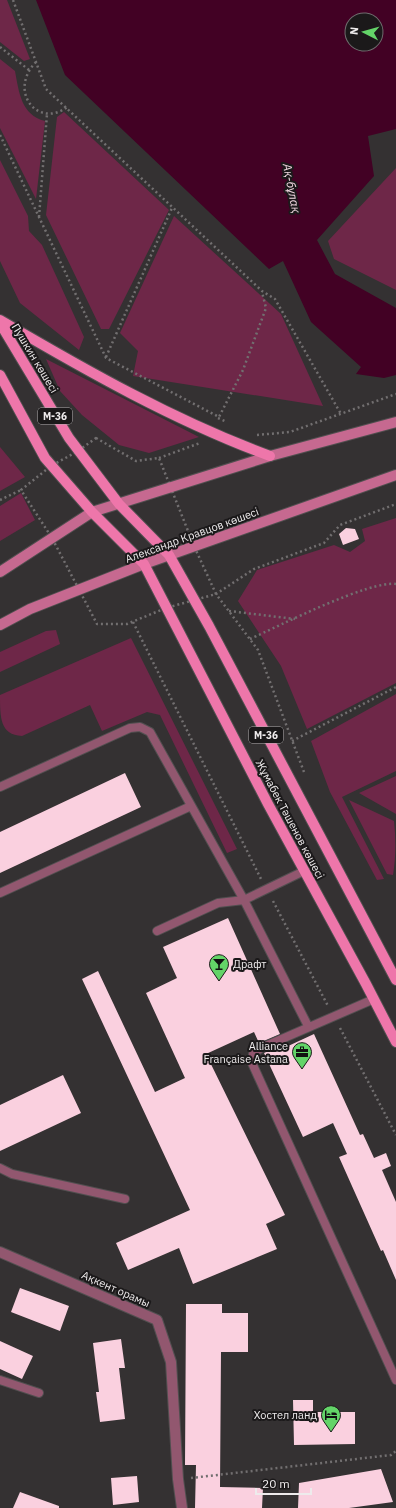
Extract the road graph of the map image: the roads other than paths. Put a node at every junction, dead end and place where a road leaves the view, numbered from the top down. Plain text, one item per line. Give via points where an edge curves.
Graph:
1 (0, 320) edge
2 (0, 323) edge
3 (0, 375) edge
4 (396, 422) edge
5 (270, 456) junction
6 (396, 475) edge
7 (119, 504) junction
8 (92, 512) junction
9 (168, 555) junction
10 (144, 564) junction
11 (0, 572) edge
12 (0, 625) edge
13 (0, 787) edge
14 (191, 806) junction
15 (304, 871) junction
16 (0, 893) edge
17 (244, 900) junction
18 (157, 931) dead end
19 (396, 980) edge
20 (374, 999) junction
21 (308, 1026) junction
22 (396, 1042) edge
23 (0, 1168) edge
24 (125, 1199) dead end
25 (0, 1252) edge
26 (0, 1380) edge
27 (396, 1380) edge
28 (39, 1393) dead end
29 (182, 1508) edge

1 - 5 main road via 64,357 208,432
2 - 7 main road, Пушкин көшесі / M-36 via 69,438
3 - 8 main road, M-36 via 44,458
4 - 5 main road
5 - 7 main road
6 - 9 main road, Александр Кравцов көшесі
7 - 8 main road
7 - 9 main road, Жұмабек Тәшенов көшесі / M-36
8 - 10 main road, Жұмабек Тәшенов көшесі / M-36
8 - 11 main road
9 - 10 main road, Александр Кравцов көшесі
9 - 19 main road, Жұмабек Тәшенов көшесі / M-36 via 209,626
10 - 12 main road, Александр Кравцов көшесі via 30,610
10 - 15 main road, Жұмабек Тәшенов көшесі / M-36
13 - 14 lane via 130,728 140,727 150,732
14 - 16 lane
14 - 17 lane
15 - 17 lane
15 - 20 main road, Жұмабек Тәшенов көшесі / M-36
17 - 18 lane via 218,903
17 - 21 lane
20 - 21 lane
20 - 22 main road, Жұмабек Тәшенов көшесі / M-36
21 - 27 lane via 261,1048 253,1054 252,1063
23 - 24 lane via 12,1174
25 - 29 street, Ақкент орамы via 157,1320 171,1362
26 - 28 lane

